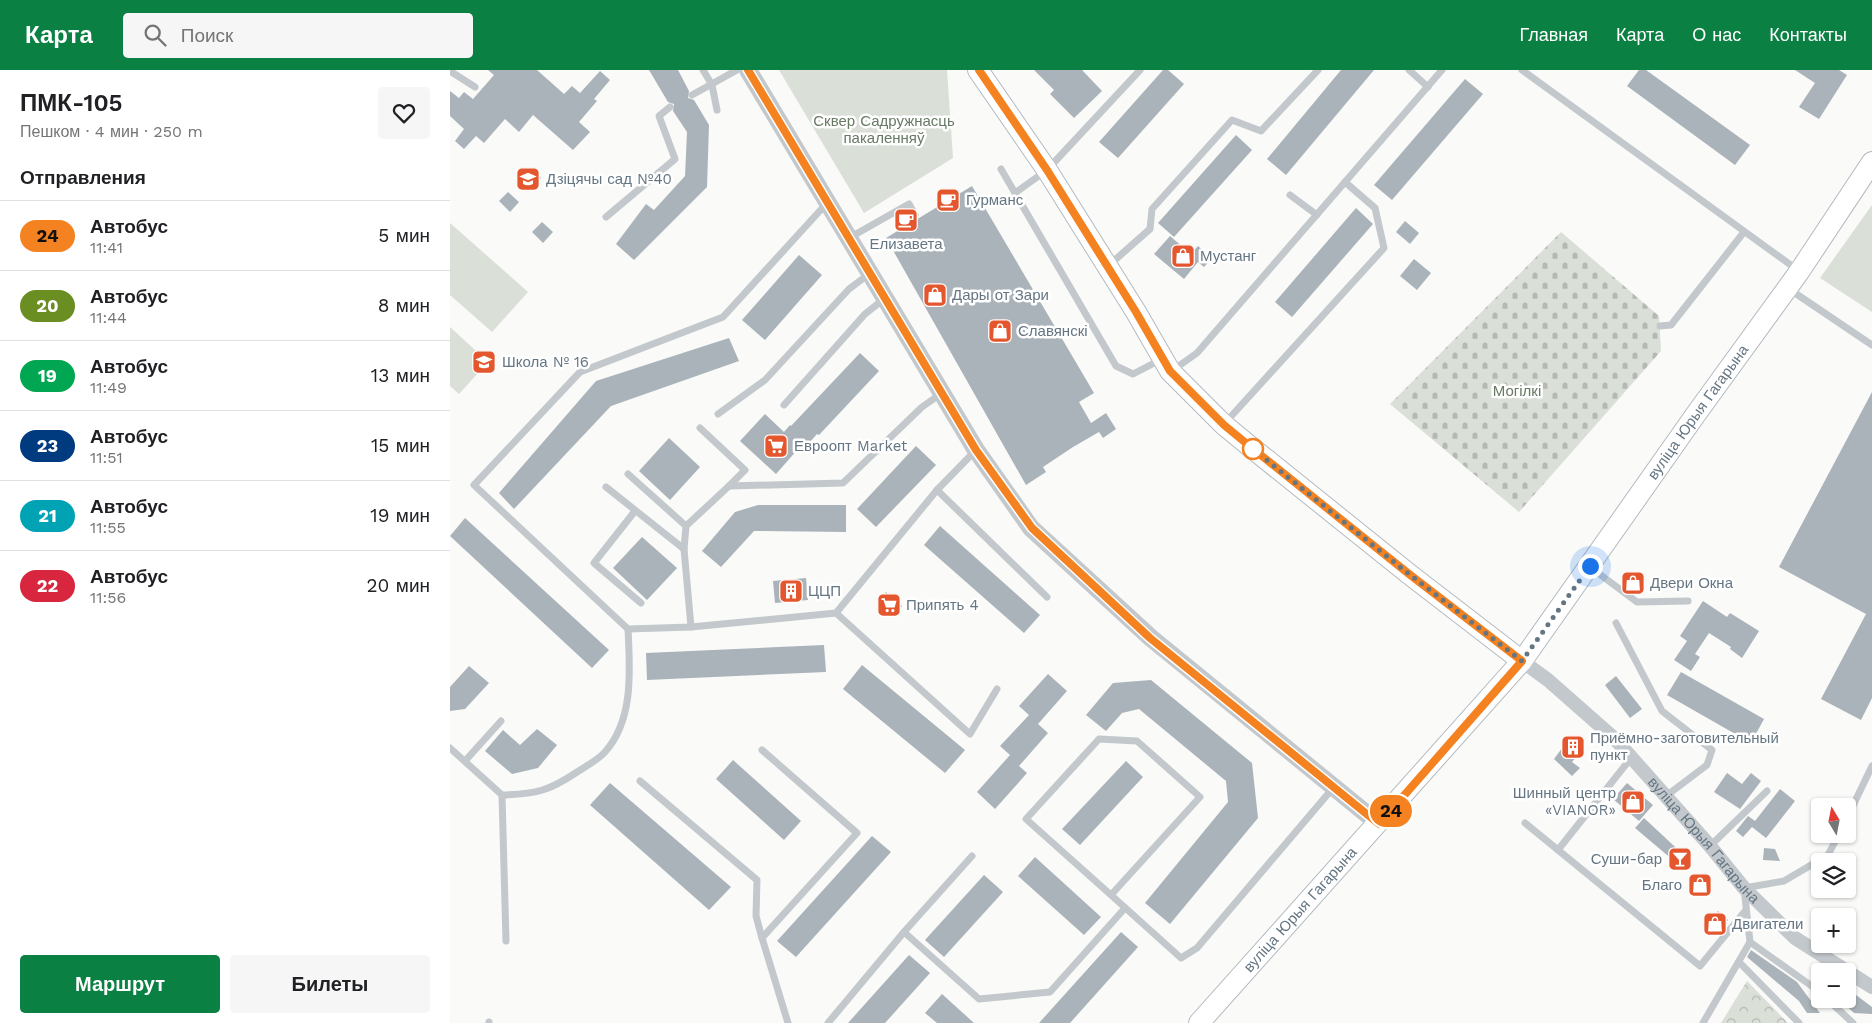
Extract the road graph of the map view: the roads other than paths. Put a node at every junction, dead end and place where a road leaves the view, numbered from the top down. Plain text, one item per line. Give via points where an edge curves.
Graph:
1 (703, 70) edge
2 (737, 70) edge
3 (748, 70) edge
4 (978, 70) edge
5 (1140, 70) edge
6 (1318, 70) edge
7 (1409, 70) edge
8 (1442, 70) edge
9 (1522, 70) edge
10 (450, 71) edge
11 (712, 85) junction
12 (475, 87) dead end
13 (1428, 87) junction
14 (692, 95) dead end
15 (670, 107) dead end
16 (717, 110) dead end
17 (1872, 162) edge
18 (1001, 169) dead end
19 (1047, 170) junction
20 (1345, 182) junction
21 (1015, 193) junction
22 (1290, 195) dead end
23 (827, 203) junction
24 (915, 215) dead end
25 (1317, 215) junction
26 (606, 217) dead end
27 (1744, 232) junction
28 (848, 238) junction
29 (1106, 267) junction
30 (1799, 272) junction
31 (869, 274) junction
32 (1787, 288) junction
33 (884, 299) junction
34 (1660, 326) dead end
35 (1872, 345) edge
36 (1167, 365) junction
37 (942, 393) junction
38 (784, 405) dead end
39 (718, 414) dead end
40 (1224, 425) junction
41 (700, 428) dead end
42 (976, 450) junction
43 (628, 474) dead end
44 (729, 486) junction
45 (606, 487) dead end
46 (937, 490) junction
47 (635, 511) junction
48 (686, 526) junction
49 (684, 549) junction
50 (1590, 566) junction
51 (1047, 597) dead end
52 (1688, 600) dead end
53 (640, 603) dead end
54 (836, 613) junction
55 (1616, 623) dead end
56 (691, 627) junction
57 (628, 628) junction
58 (1522, 661) junction
59 (996, 689) dead end
60 (501, 721) dead end
61 (450, 748) edge
62 (762, 750) dead end
63 (1631, 758) junction
64 (465, 761) junction
65 (1872, 766) edge
66 (640, 781) dead end
67 (1335, 786) junction
68 (1767, 791) dead end
69 (502, 795) junction
70 (1665, 797) junction
71 (1856, 799) edge
72 (1525, 823) dead end
73 (1379, 824) junction
74 (1834, 843) edge
75 (1710, 846) junction
76 (1558, 850) junction
77 (972, 856) dead end
78 (1744, 888) junction
79 (1111, 895) junction
80 (1125, 908) junction
81 (1746, 910) junction
82 (904, 932) junction
83 (762, 938) junction
84 (506, 941) dead end
85 (1750, 942) junction
86 (1739, 962) junction
87 (1811, 986) edge
88 (1872, 987) edge
89 (1837, 1008) edge
90 (788, 1023) edge
91 (828, 1023) edge
92 (1199, 1023) edge
93 (1703, 1023) edge
94 (1799, 1023) edge
95 (1853, 1023) edge

1 - 11 lane
2 - 11 lane
3 - 23 street
4 - 19 main road
5 - 19 lane
6 - 29 lane via 1261,131 1232,120 1152,209 1150,229
7 - 13 lane
8 - 13 lane
9 - 27 lane
10 - 12 lane
11 - 14 lane
11 - 16 lane
13 - 20 lane
15 - 26 lane via 659,116 675,159
17 - 30 main road, вуліца Юрыя Гагарына
18 - 21 lane
19 - 21 lane
19 - 29 main road
20 - 25 lane
20 - 40 lane via 1375,208 1384,248
21 - 36 lane via 1116,366 1133,374
22 - 25 lane
23 - 28 street
23 - 57 lane via 723,316 580,372 474,485
24 - 28 lane via 908,204
25 - 36 lane via 1197,353
27 - 30 lane
27 - 34 lane via 1671,325
28 - 31 street
29 - 36 main road
30 - 32 main road, вуліца Юрыя Гагарына
31 - 33 street
31 - 39 lane via 849,289 765,380
32 - 35 lane
32 - 50 main road, вуліца Юрыя Гагарына
33 - 37 street
33 - 38 lane via 865,314
36 - 40 main road
37 - 42 street
37 - 44 lane via 922,407 843,483
40 - 58 main road
41 - 44 lane via 745,470
42 - 46 lane
42 - 67 street via 1032,528 1150,638
43 - 48 lane
44 - 48 lane
45 - 47 lane
46 - 51 lane
46 - 54 lane
47 - 49 lane
47 - 53 lane via 594,563
48 - 49 lane
49 - 56 lane
50 - 52 lane via 1637,602
50 - 58 main road, вуліца Юрыя Гагарына
54 - 56 lane
54 - 59 lane via 970,734
55 - 70 lane via 1662,711 1712,750 1707,765
56 - 57 lane
57 - 69 lane via 630,676 620,732 604,754 555,787 528,795
58 - 63 street, вуліца Юрыя Гагарына via 1597,721
58 - 73 main road, вуліца Юрыя Гагарына
60 - 64 lane
61 - 64 lane
62 - 83 lane via 857,833
63 - 70 street, вуліца Юрыя Гагарына
63 - 76 lane
64 - 69 lane
65 - 71 lane
66 - 83 lane via 757,880 756,916
67 - 73 street
67 - 80 lane via 1197,948 1180,958
68 - 75 lane
69 - 84 lane
70 - 75 street, вуліца Юрыя Гагарына
72 - 76 lane
73 - 92 main road, вуліца Юрыя Гагарына
74 - 78 lane via 1828,855 1784,881
75 - 78 street, вуліца Юрыя Гагарына
76 - 81 lane via 1700,966
77 - 82 lane
78 - 81 lane
78 - 88 street, вуліца Юрыя Гагарына via 1795,938
79 - 79 lane via 1200,797 1137,741 1099,739 1026,819
79 - 80 lane
80 - 82 lane via 1050,992 979,999
81 - 85 lane
82 - 91 lane
83 - 90 lane
85 - 86 lane
85 - 87 lane
86 - 93 lane
86 - 94 lane
89 - 95 lane

